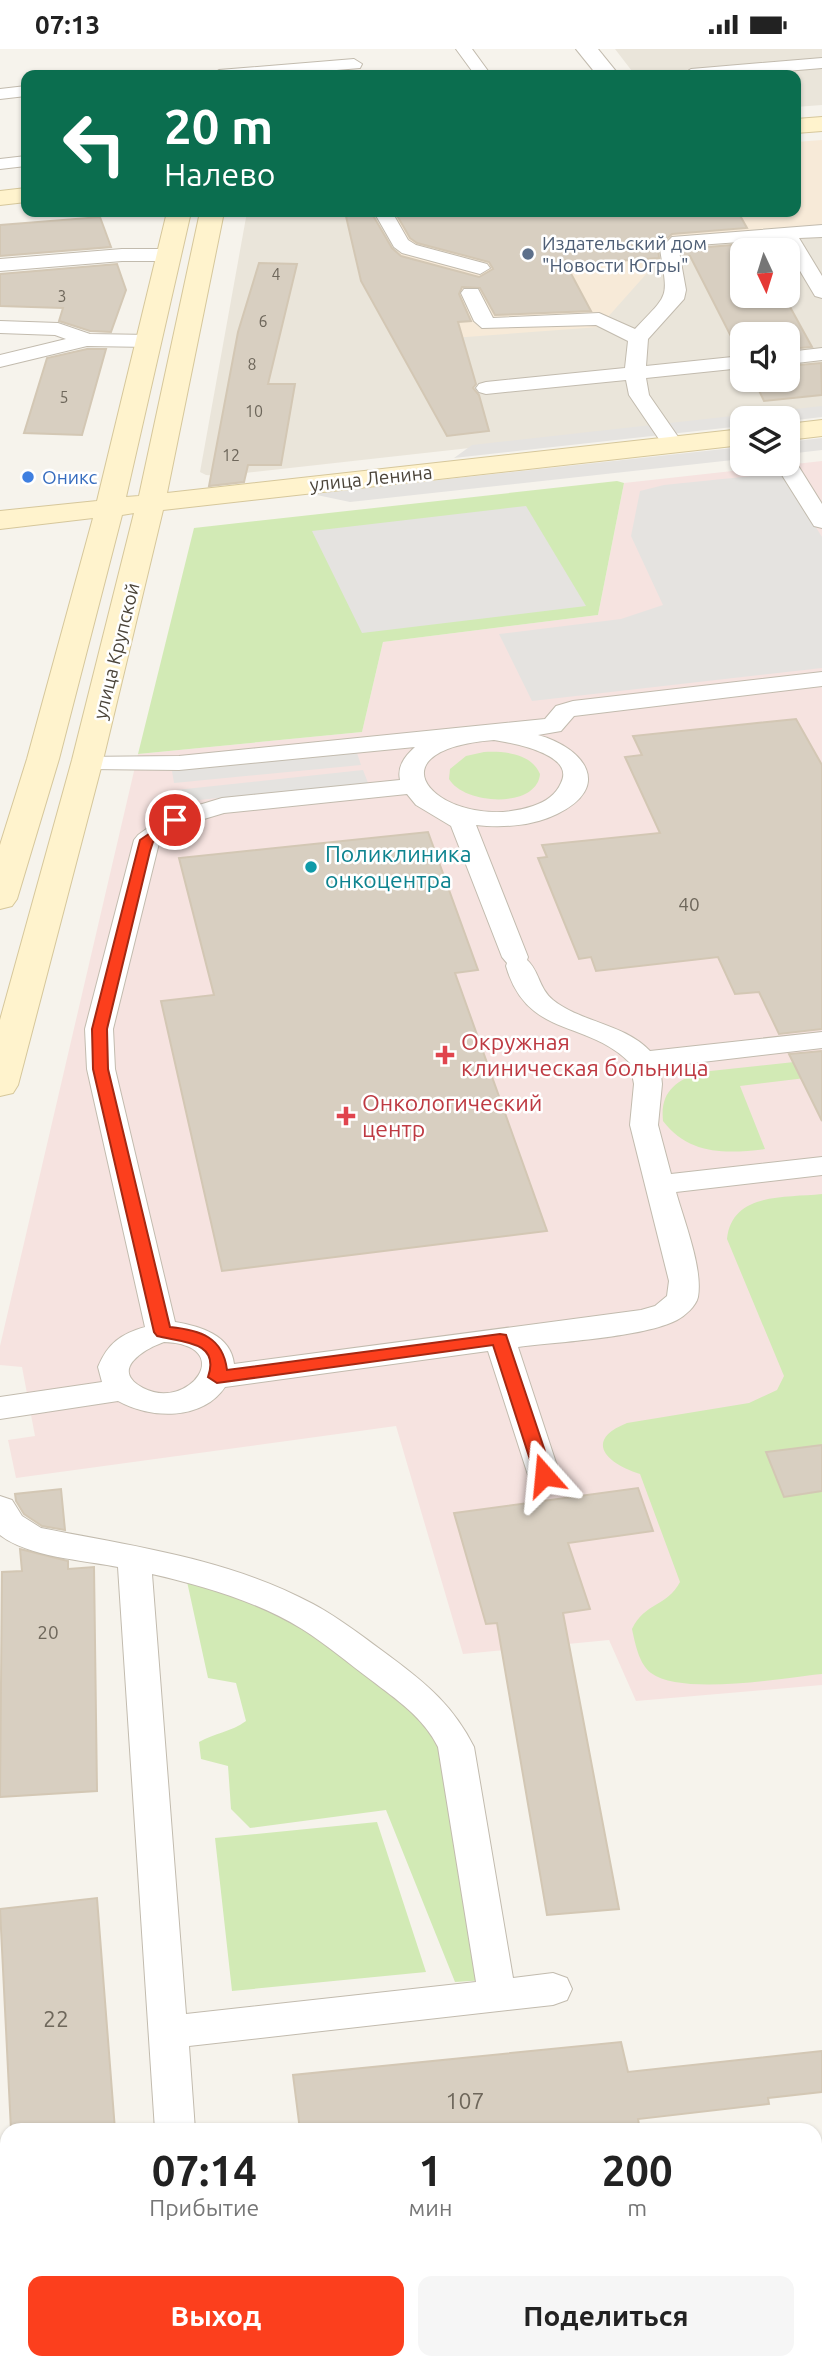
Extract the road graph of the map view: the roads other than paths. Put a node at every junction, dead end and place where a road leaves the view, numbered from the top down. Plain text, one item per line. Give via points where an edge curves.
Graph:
1 (464, 49) edge
2 (587, 49) edge
3 (763, 49) edge
4 (355, 63) edge
5 (822, 63) edge
6 (779, 67) junction
7 (276, 70) edge
8 (479, 70) edge
9 (604, 70) edge
10 (741, 70) edge
11 (21, 92) edge
12 (0, 94) edge
13 (822, 113) edge
14 (801, 115) edge
15 (822, 124) edge
16 (801, 126) edge
17 (21, 161) edge
18 (0, 163) edge
19 (21, 183) edge
20 (0, 185) edge
21 (21, 196) edge
22 (0, 198) edge
23 (178, 217) edge
24 (211, 217) edge
25 (386, 217) edge
26 (822, 231) edge
27 (788, 234) junction
28 (170, 255) junction
29 (0, 265) edge
30 (480, 268) dead end
31 (822, 292) edge
32 (471, 293) dead end
33 (0, 327) edge
34 (638, 338) junction
35 (87, 340) junction
36 (150, 341) junction
37 (822, 354) edge
38 (800, 357) edge
39 (0, 361) edge
40 (730, 363) edge
41 (635, 373) junction
42 (486, 388) dead end
43 (822, 428) edge
44 (800, 431) edge
45 (730, 438) edge
46 (672, 444) junction
47 (794, 476) edge
48 (152, 502) junction
49 (110, 507) junction
50 (0, 520) edge
51 (822, 521) edge
52 (822, 679) edge
53 (552, 726) junction
54 (475, 734) junction
55 (89, 762) junction
56 (571, 763) junction
57 (423, 795) junction
58 (505, 818) junction
59 (463, 823) junction
60 (0, 899) edge
61 (822, 1040) edge
62 (643, 1060) junction
63 (0, 1085) edge
64 (822, 1166) edge
65 (659, 1185) junction
66 (162, 1332) junction
67 (500, 1339) junction
68 (217, 1377) junction
69 (124, 1390) junction
70 (0, 1408) edge
71 (544, 1475) dead end
72 (0, 1508) edge
73 (134, 1560) junction
74 (553, 1989) dead end
75 (498, 1995) junction
76 (168, 2032) junction
77 (174, 2123) edge

1 - 8 lane
2 - 9 street
3 - 6 lane
4 - 7 lane
5 - 6 lane
6 - 10 lane
11 - 12 lane
13 - 14 main road
15 - 16 main road
17 - 18 lane
19 - 20 main road
21 - 22 main road
23 - 28 main road, улица Крупской
24 - 48 main road, улица Крупской
25 - 30 lane via 409,249
26 - 27 lane
27 - 31 lane
27 - 34 lane via 673,245 674,299
28 - 29 lane
28 - 36 main road, улица Крупской
32 - 34 lane via 489,324 599,319
33 - 35 lane via 58,329
34 - 41 lane
35 - 36 lane
35 - 39 lane
36 - 49 main road, улица Крупской
37 - 38 lane
40 - 41 lane
41 - 42 lane
41 - 46 lane via 639,395
43 - 44 main road
45 - 46 main road, улица Ленина
46 - 48 main road, улица Ленина
47 - 51 lane
48 - 49 main road, улица Ленина
48 - 55 main road, улица Крупской
49 - 50 main road, улица Ленина
49 - 60 main road, улица Крупской via 43,759
52 - 53 lane via 573,708
53 - 54 lane
53 - 56 lane
54 - 55 lane via 179,763
54 - 56 lane via 533,739 562,753
54 - 57 lane via 454,737 414,763 411,775
55 - 63 main road, улица Крупской
56 - 58 lane via 575,773 569,794 543,811
57 - 58 lane via 464,816
57 - 59 lane
57 - 66 lane via 222,806 175,820 147,840 98,1048
58 - 59 lane
59 - 62 lane via 533,998 628,1045
61 - 62 lane
62 - 65 lane via 649,1070 642,1108 644,1125
64 - 65 lane
65 - 67 lane via 684,1281 682,1300 666,1313 641,1320
66 - 68 lane via 205,1342 217,1355
66 - 69 lane via 121,1351 113,1376
67 - 68 lane
67 - 71 lane
68 - 69 lane via 196,1396 174,1403 151,1402
69 - 70 lane
72 - 73 lane via 5,1522 19,1533
73 - 75 lane via 206,1575 290,1606 418,1696 447,1725 456,1747
73 - 76 lane
74 - 75 lane
75 - 76 lane
76 - 77 lane

